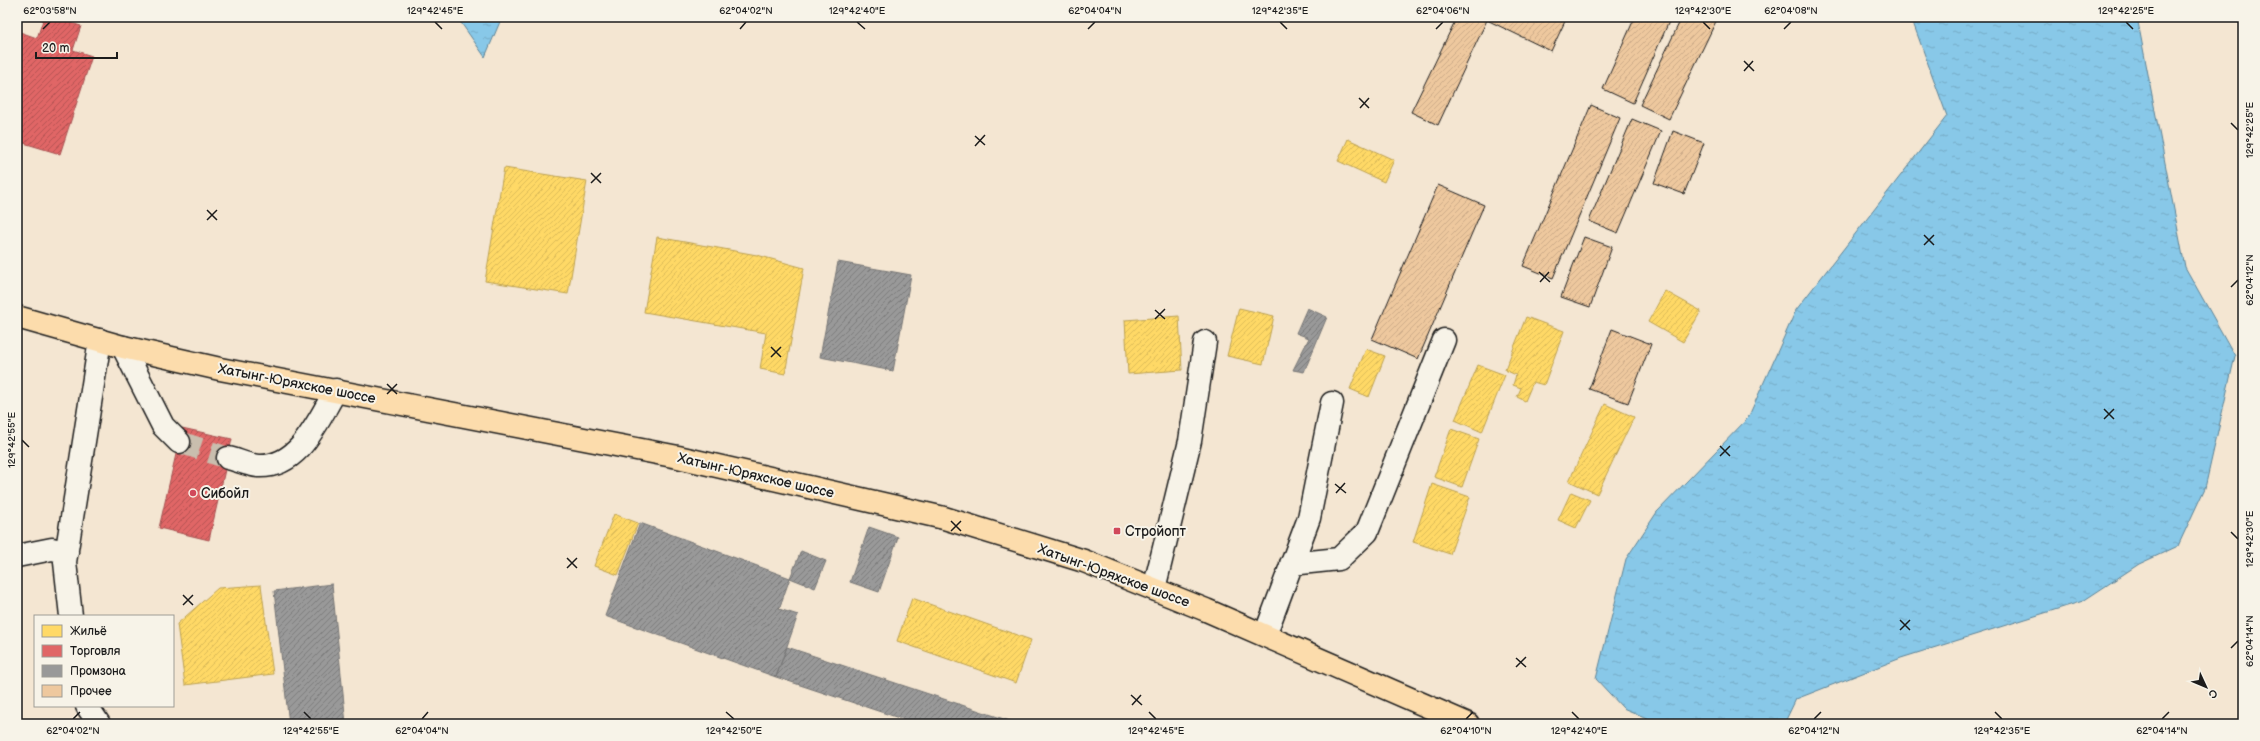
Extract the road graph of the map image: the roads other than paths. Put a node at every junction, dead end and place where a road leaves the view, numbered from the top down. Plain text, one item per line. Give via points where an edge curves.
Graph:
1 (20, 322) edge
2 (100, 340) junction
3 (1444, 340) dead end
4 (1205, 342) dead end
5 (123, 347) junction
6 (336, 390) junction
7 (1332, 403) dead end
8 (179, 442) tunnel mouth
9 (228, 458) tunnel mouth
10 (67, 552) junction
11 (17, 556) edge
12 (1291, 564) junction
13 (1154, 589) junction
14 (71, 615) edge
15 (1265, 635) junction
16 (88, 707) edge
17 (1461, 723) edge
18 (99, 724) edge

1 - 2 main road, Хатынг-Юряхское шоссе
2 - 5 main road, Хатынг-Юряхское шоссе
2 - 10 lane
3 - 12 lane via 1367,532 1339,559
4 - 13 lane via 1190,441
5 - 6 main road, Хатынг-Юряхское шоссе via 220,369
5 - 8 lane via 163,426
6 - 9 lane via 301,448 277,464 258,466
6 - 13 main road, Хатынг-Юряхское шоссе via 678,457 944,518 1084,561
7 - 12 lane via 1309,518
10 - 11 lane via 52,549
10 - 14 lane via 65,562
12 - 15 lane
13 - 15 main road, Хатынг-Юряхское шоссе
15 - 17 main road, Хатынг-Юряхское шоссе
16 - 18 lane

